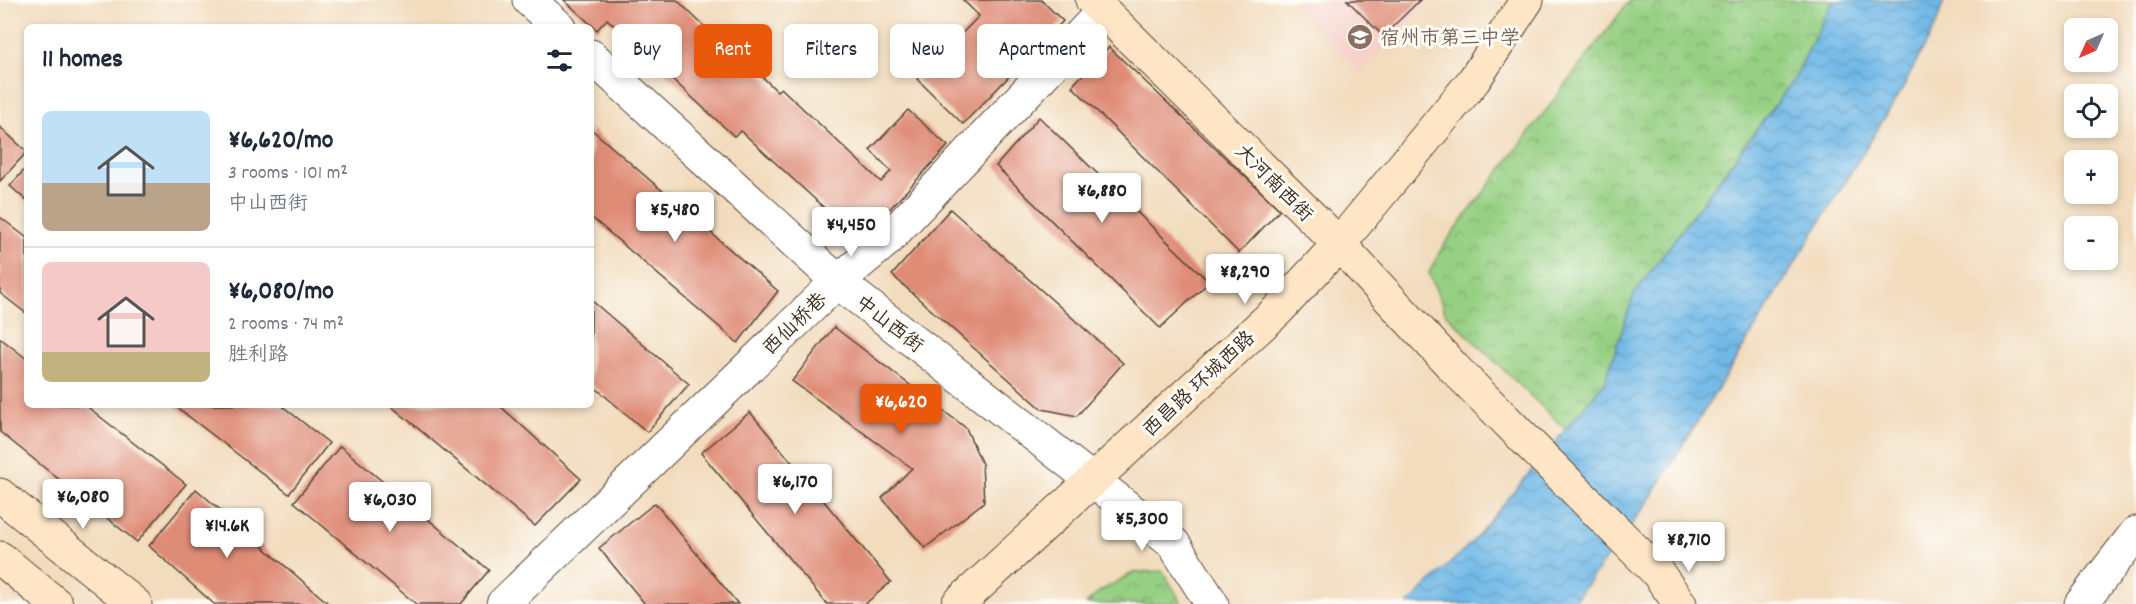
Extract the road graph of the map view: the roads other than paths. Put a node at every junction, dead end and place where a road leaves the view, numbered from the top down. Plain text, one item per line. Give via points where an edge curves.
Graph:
1 (529, 0) edge
2 (1527, 0) edge
3 (1097, 5) edge
4 (556, 24) edge
5 (594, 59) edge
6 (1339, 244) junction
7 (838, 281) junction
8 (1092, 482) junction
9 (0, 495) edge
10 (2136, 533) edge
11 (0, 558) edge
12 (56, 604) edge
13 (135, 604) edge
14 (503, 604) edge
15 (958, 604) edge
16 (1212, 604) edge
17 (1680, 604) edge
18 (2081, 604) edge

1 - 4 street
2 - 6 main road, 西昌路 环城西路 via 1473,80
3 - 6 main road, 大河南西街
3 - 7 street, 西仙桥巷 via 887,240
5 - 7 street, 中山西街
6 - 8 main road, 西昌路 环城西路 via 1278,310
6 - 17 main road, 大河南西街 via 1454,368 1657,572
7 - 8 street, 中山西街
7 - 14 street, 西仙桥巷
8 - 15 main road, 西昌路 环城西路
8 - 16 street, 中山西街 via 1173,543
9 - 13 main road
10 - 18 street
11 - 12 main road

